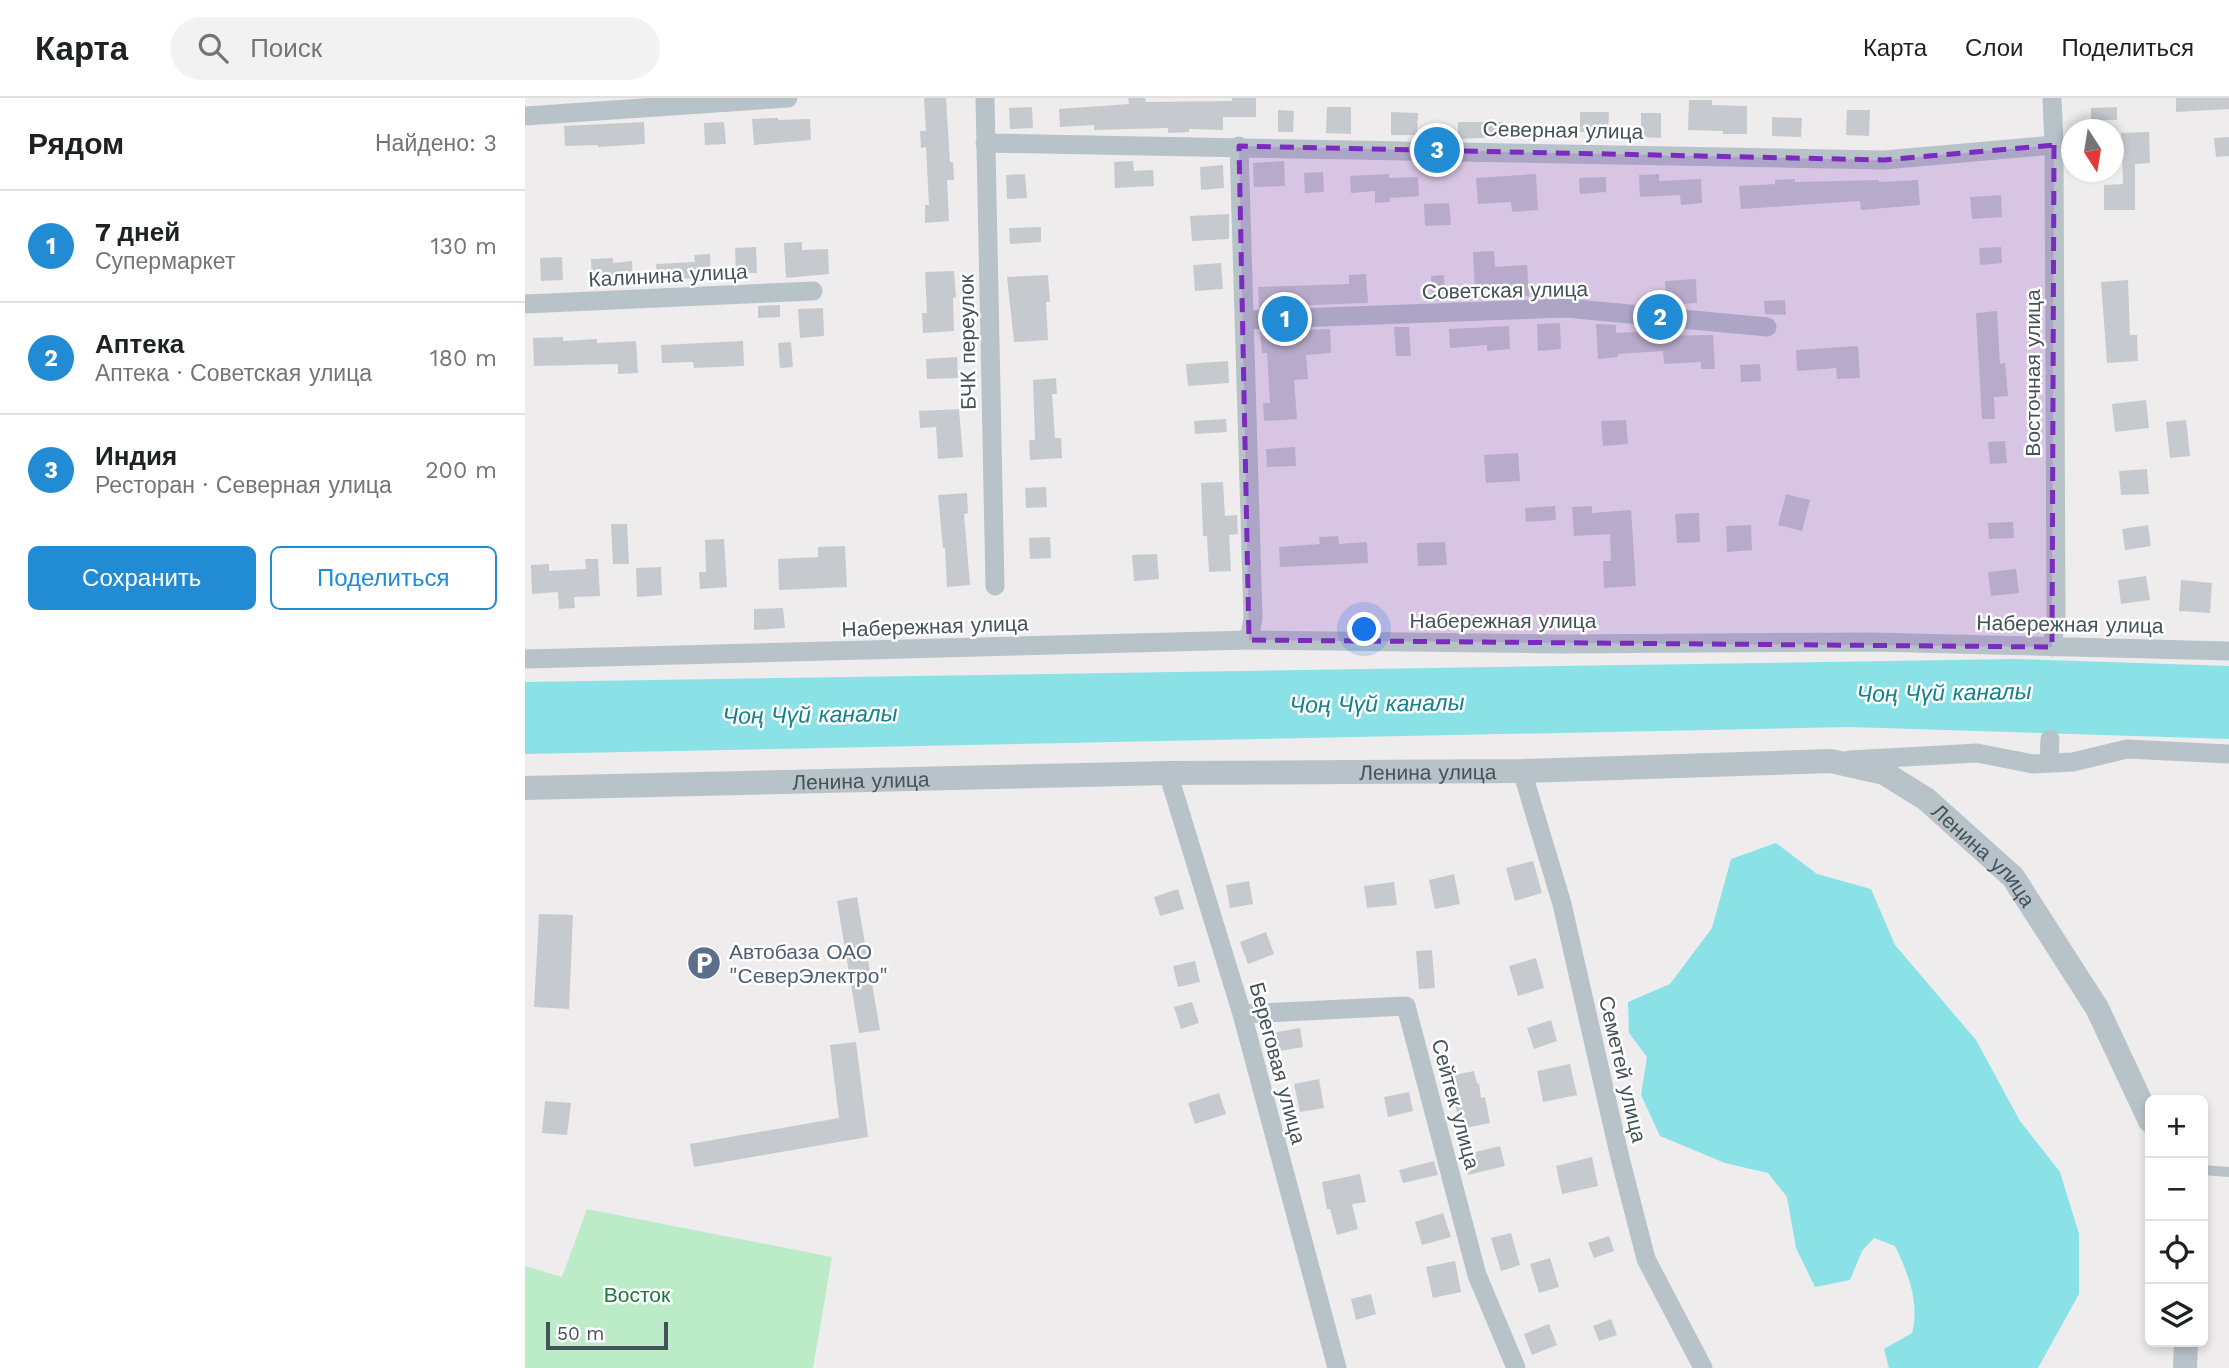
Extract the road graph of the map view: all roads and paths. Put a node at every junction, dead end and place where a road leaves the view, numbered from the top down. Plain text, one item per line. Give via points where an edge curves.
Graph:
1 (789, 98) edge
2 (985, 98) edge
3 (2052, 98) edge
4 (525, 116) edge
5 (985, 143) junction
6 (2054, 145) junction
7 (1239, 146) junction
8 (813, 291) dead end
9 (525, 304) edge
10 (1244, 320) junction
11 (1767, 327) dead end
12 (995, 586) dead end
13 (1249, 640) junction
14 (2052, 647) junction
15 (2229, 651) edge
16 (525, 659) edge
17 (2050, 739) dead end
18 (2229, 754) edge
19 (1831, 761) junction
20 (2049, 763) junction
21 (1522, 771) junction
22 (1168, 773) junction
23 (525, 788) edge
24 (1242, 1014) junction
25 (2145, 1110) edge
26 (2208, 1170) edge
27 (2229, 1172) edge
28 (2186, 1347) edge
29 (1337, 1368) edge
30 (1516, 1368) edge
31 (1703, 1368) edge
32 (2185, 1368) edge

1 - 4 street
2 - 5 street, БЧК переулок
3 - 6 street, Восточная улица
5 - 7 street, Северная улица
5 - 12 street, БЧК переулок
6 - 7 street, Северная улица via 1884,160
6 - 14 street, Восточная улица via 2056,619
7 - 10 street
8 - 9 street, Калинина улица
10 - 11 street, Советская улица via 1566,308
10 - 13 street via 1253,618
13 - 14 street, Набережная улица
13 - 16 street, Набережная улица
14 - 15 street, Набережная улица
17 - 20 street
18 - 20 street via 2127,749
19 - 20 street via 1977,753
19 - 21 street, Ленина улица
19 - 25 street, Ленина улица via 1884,773 1926,799 2013,877 2098,1009
21 - 22 street, Ленина улица
21 - 31 street, Семетей улица via 1562,904 1646,1259
22 - 23 street, Ленина улица
22 - 24 street, Береговая улица
24 - 29 street, Береговая улица
24 - 30 street, Сейтек улица via 1406,1006 1477,1275
26 - 27 lane
28 - 32 street

